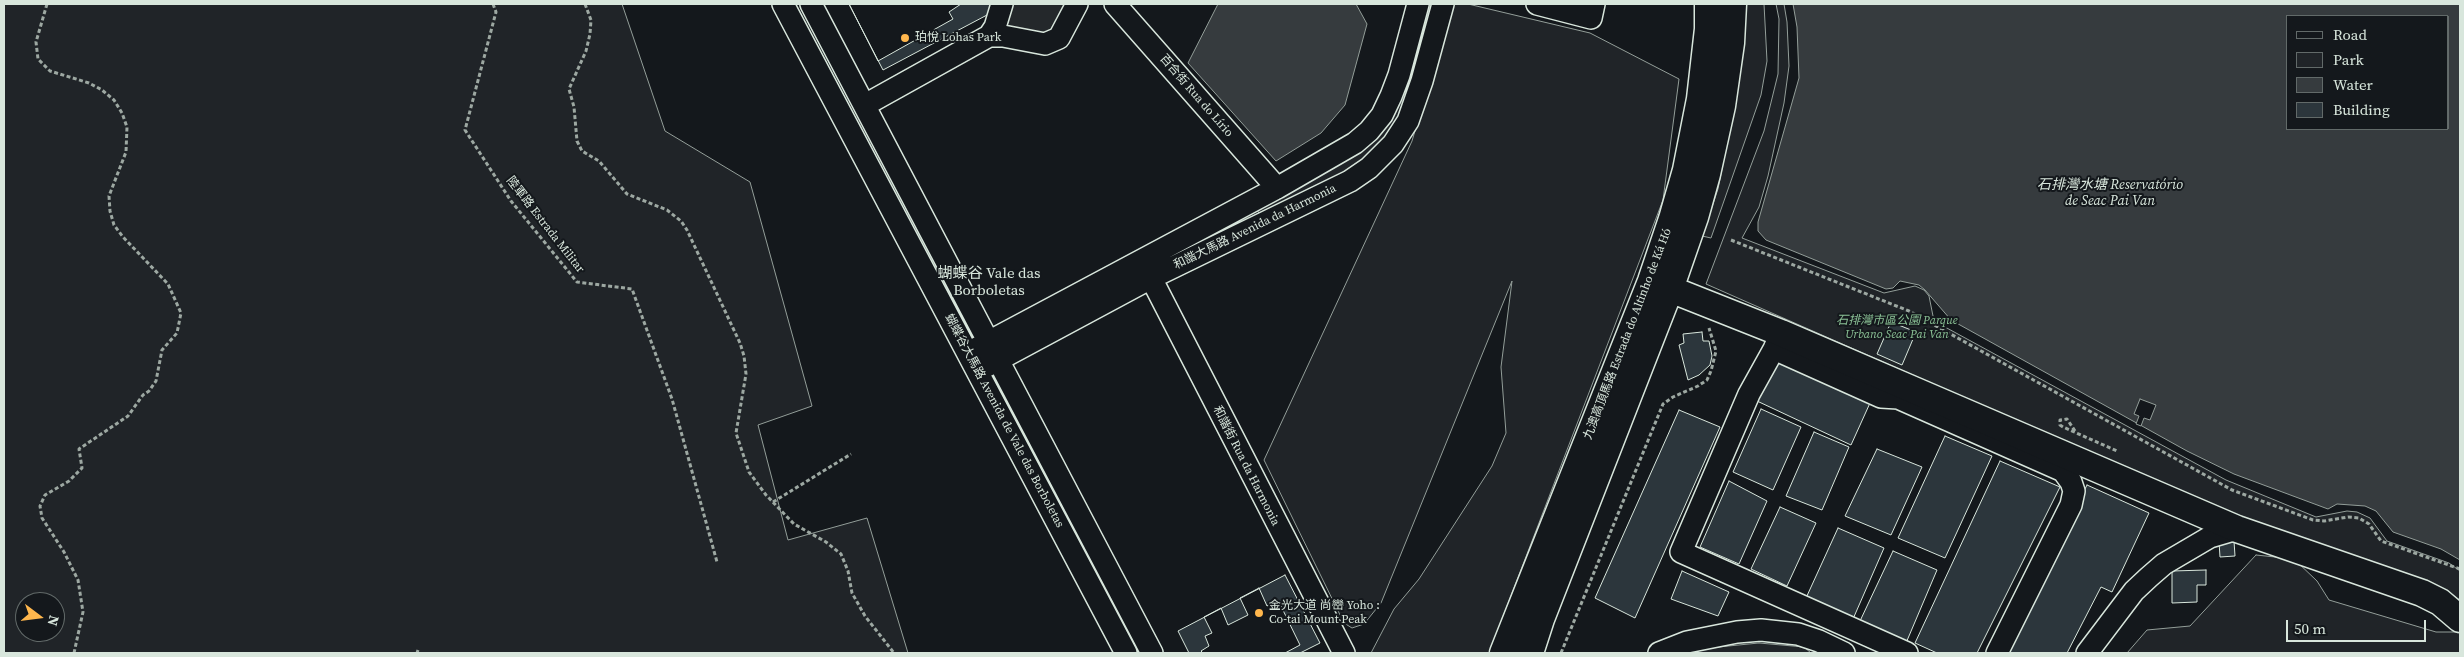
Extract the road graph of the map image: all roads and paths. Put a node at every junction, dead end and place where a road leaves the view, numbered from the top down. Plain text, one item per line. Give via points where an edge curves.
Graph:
1 (47, 4) edge
2 (493, 4) edge
3 (585, 4) edge
4 (783, 4) edge
5 (811, 4) edge
6 (1002, 4) edge
7 (1077, 4) edge
8 (1115, 4) edge
9 (1443, 4) edge
10 (1537, 4) edge
11 (1594, 4) edge
12 (1708, 4) edge
13 (1733, 4) edge
14 (1414, 9) edge
15 (989, 36) junction
16 (865, 105) junction
17 (1277, 188) junction
18 (1731, 240) dead end
19 (1151, 278) junction
20 (1670, 289) junction
21 (1700, 299) junction
22 (1777, 341) junction
23 (994, 351) junction
24 (973, 362) junction
25 (2075, 431) joint
26 (851, 454) dead end
27 (773, 502) junction
28 (2236, 529) junction
29 (717, 562) dead end
30 (2460, 569) edge
31 (2460, 619) edge
32 (1823, 647) edge
33 (74, 653) edge
34 (894, 653) edge
35 (1126, 653) edge
36 (1152, 653) edge
37 (1344, 653) edge
38 (1503, 653) edge
39 (1530, 653) edge
40 (1561, 653) edge
41 (1659, 653) edge
42 (1844, 653) edge
43 (1907, 653) edge
44 (1997, 653) edge
45 (2087, 653) edge

1 - 33 path via 36,42 38,59 50,71 102,90 122,113 127,127 126,152 109,196 114,225 168,284 181,314 177,333 162,350 156,381 149,391 128,416 79,449 82,468 70,481 45,495 40,506 42,518 78,580 83,612
2 - 29 path, 陸軍路 Estrada Militar via 496,12 465,130 511,201 577,282 632,289 672,399
3 - 27 path via 591,20 590,34 569,89 574,107 576,141 582,151 599,161 627,194 667,210 687,230 740,344 746,374 736,426 737,438 749,472
4 - 24 street, 蝴蝶谷大馬路 Avenida de Vale das Borboletas
5 - 16 street, 蝴蝶谷大馬路 Avenida de Vale das Borboletas
6 - 15 street
7 - 15 street via 1058,38 1045,44
8 - 17 street, 百合街 Rua do Lírio
9 - 19 street, 和諧大馬路 Avenida da Harmonia via 1408,121 1393,144 1369,168 1350,181
10 - 11 street via 1591,18
12 - 38 main road, 九澳高頂馬路 Estrada do Altinho de Ká Hó via 1700,99 1672,219 1651,281
13 - 20 main road, 九澳高頂馬路 Estrada do Altinho de Ká Hó via 1728,69 1715,140 1700,200
14 - 17 street, 和諧大馬路 Avenida da Harmonia via 1396,82 1382,115 1369,131 1338,155
15 - 16 street
16 - 23 street, 蝴蝶谷大馬路 Avenida de Vale das Borboletas
17 - 23 street, 和諧大馬路 Avenida da Harmonia
18 - 30 path via 1909,311 2232,490 2313,520 2359,518 2369,524 2381,541
19 - 23 street, 和諧大馬路 Avenida da Harmonia
19 - 37 street, 和諧街 Rua da Harmonia
20 - 21 main road
20 - 39 main road, 九澳高頂馬路 Estrada do Altinho de Ká Hó
21 - 22 main road
21 - 40 path via 1716,351 1715,362 1707,380 1663,404
22 - 28 main road
22 - 43 street via 1749,394 1681,552
22 - 44 street via 1881,397 1898,398 2063,471 2074,491 2071,505
23 - 24 street, 和諧大馬路 Avenida da Harmonia
23 - 36 street, 蝴蝶谷大馬路 Avenida de Vale das Borboletas
24 - 35 street, 蝴蝶谷大馬路 Avenida de Vale das Borboletas
25 - 25 path via 2060,425 2060,420 2067,419
26 - 27 path
27 - 34 path via 794,524 841,554 852,593 865,616
28 - 31 main road via 2422,593 2440,602
28 - 45 street via 2210,537 2149,577 2134,591
32 - 41 street via 1798,634 1761,630 1687,642
32 - 42 street

